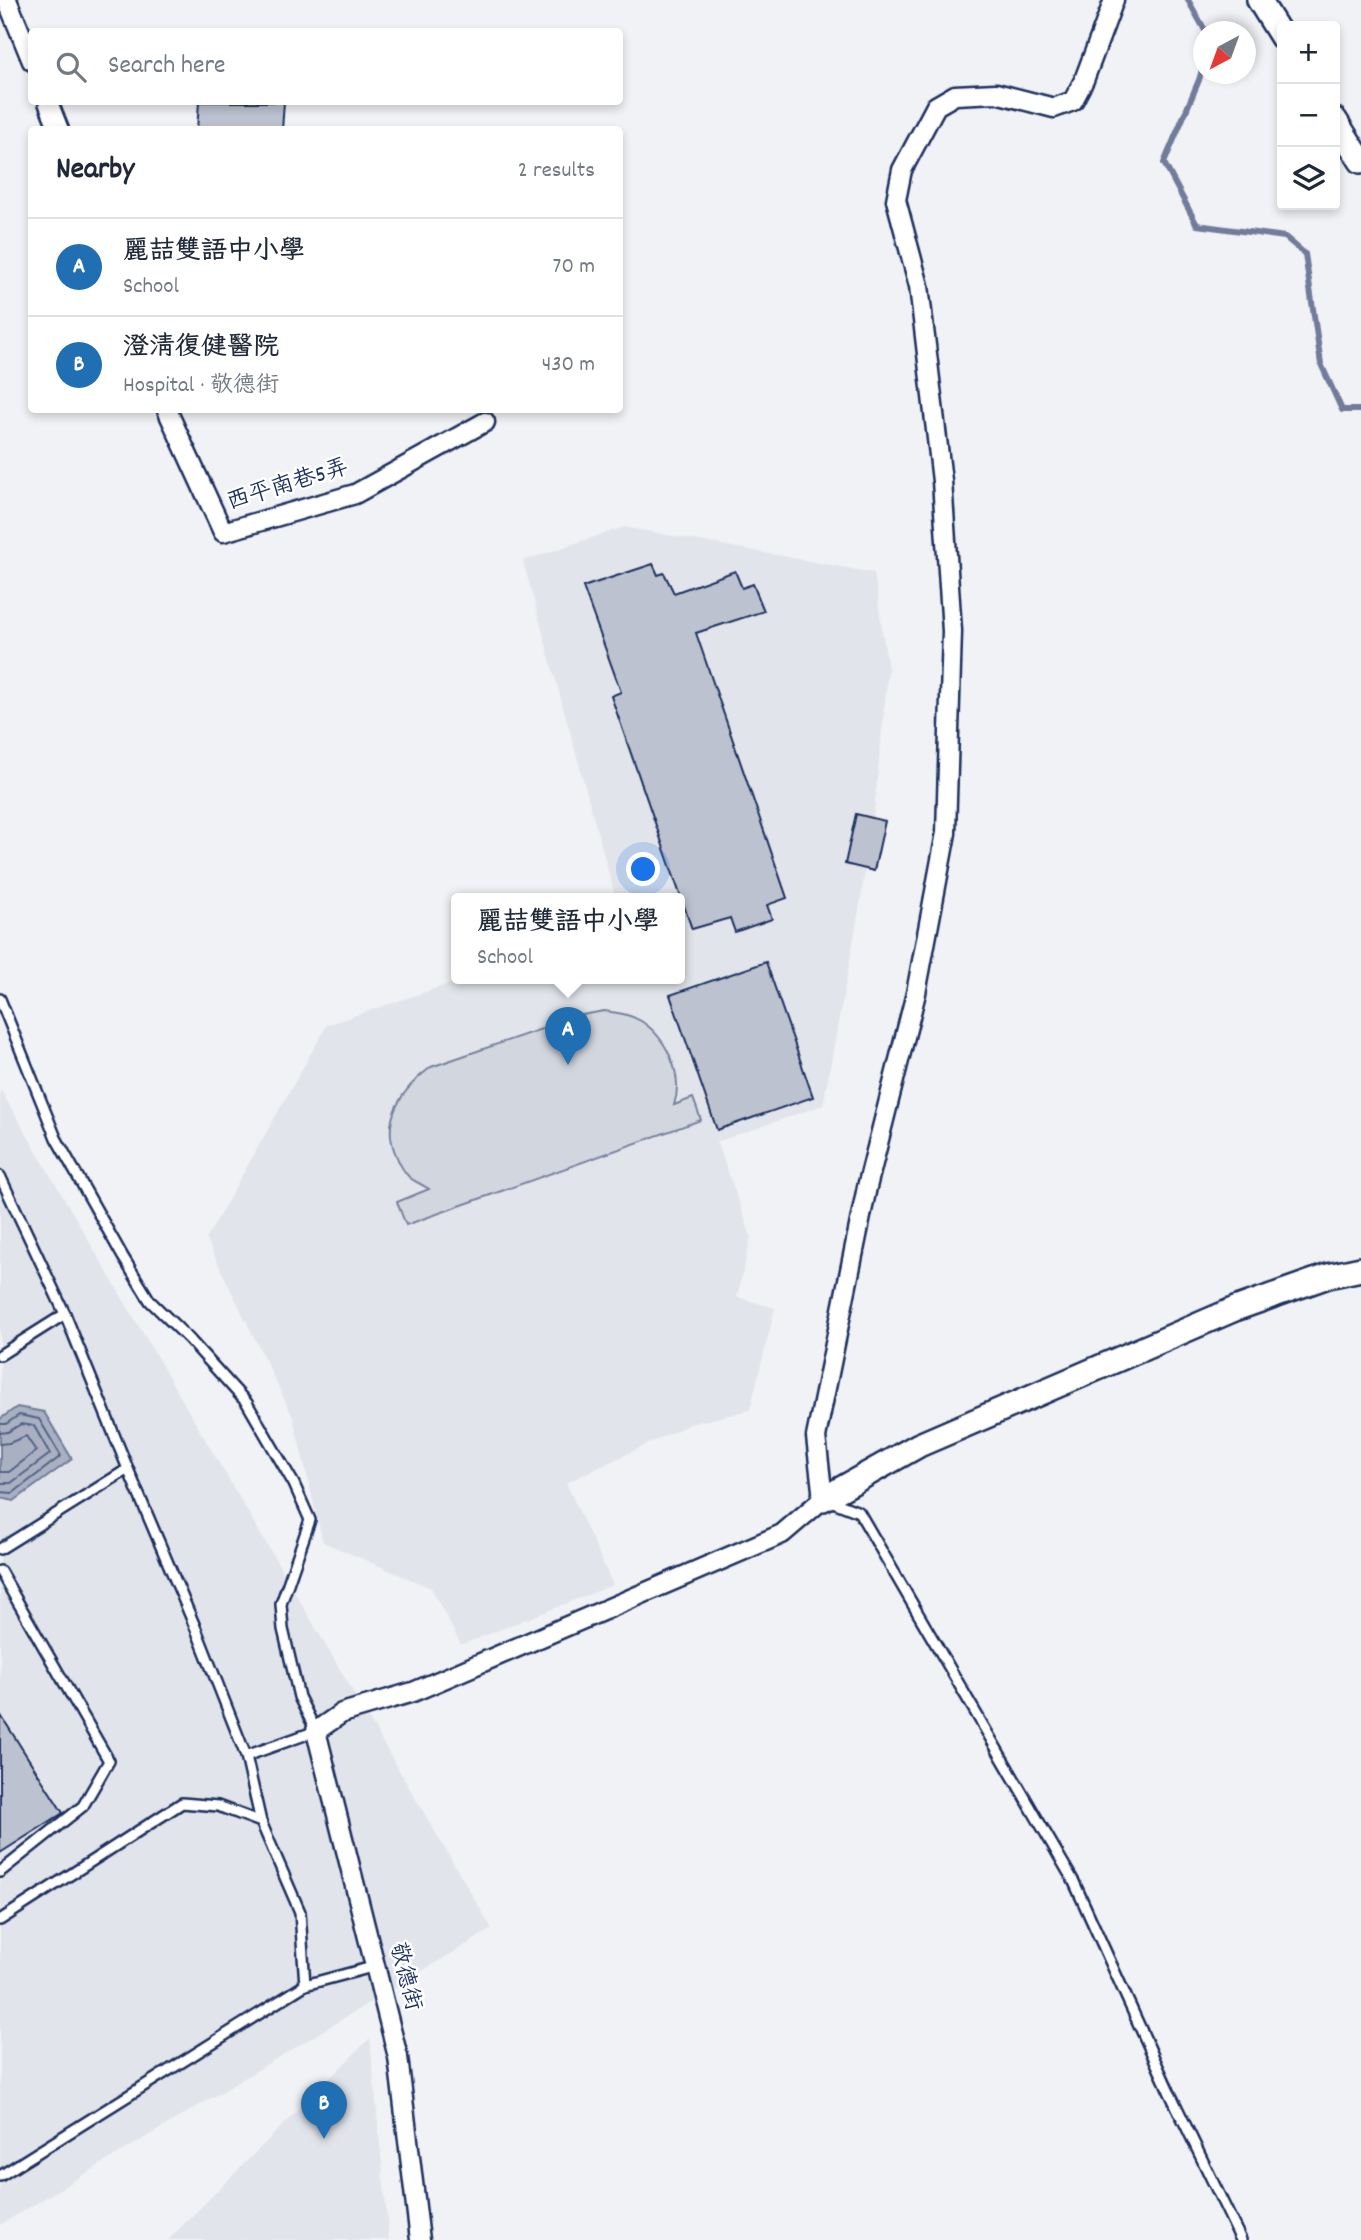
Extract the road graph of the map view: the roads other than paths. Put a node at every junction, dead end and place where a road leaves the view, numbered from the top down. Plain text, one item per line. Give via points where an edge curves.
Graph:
1 (7, 0) edge
2 (1114, 0) edge
3 (1259, 0) edge
4 (1277, 29) edge
5 (28, 51) edge
6 (49, 105) edge
7 (57, 126) edge
8 (1340, 128) edge
9 (1361, 161) edge
10 (168, 413) edge
11 (485, 422) dead end
12 (0, 999) edge
13 (0, 1176) edge
14 (1361, 1269) edge
15 (65, 1314) junction
16 (0, 1355) edge
17 (128, 1469) junction
18 (824, 1499) junction
19 (0, 1549) edge
20 (0, 1571) edge
21 (316, 1731) junction
22 (246, 1756) junction
23 (261, 1822) junction
24 (0, 1872) edge
25 (0, 1920) edge
26 (376, 1966) junction
27 (305, 1985) junction
28 (0, 2176) edge
29 (420, 2240) edge
30 (1241, 2240) edge

1 - 5 street
2 - 18 street via 1073,101 1054,108 996,93 956,95 936,106 902,170 896,200 919,286 942,481 952,631 946,833 916,993 867,1187 816,1437
3 - 4 street
6 - 7 street
8 - 9 street
10 - 11 street, 西平南巷5弄 via 223,532 355,494
12 - 21 lane via 56,1138 123,1257 150,1301 247,1403 310,1520 281,1604 299,1697
13 - 15 lane
14 - 18 street via 1328,1276 1222,1314 919,1446
15 - 16 lane
15 - 17 lane
17 - 19 lane
17 - 22 lane
18 - 21 street via 782,1534 413,1692 342,1713
18 - 30 lane via 859,1512 1074,1882
20 - 24 lane via 109,1761 83,1806
21 - 22 lane
21 - 26 street, 敬德街
22 - 23 lane
23 - 25 lane via 218,1806 182,1803
23 - 27 lane via 300,1912
26 - 27 lane
26 - 29 street, 敬德街 via 398,2057
27 - 28 lane

